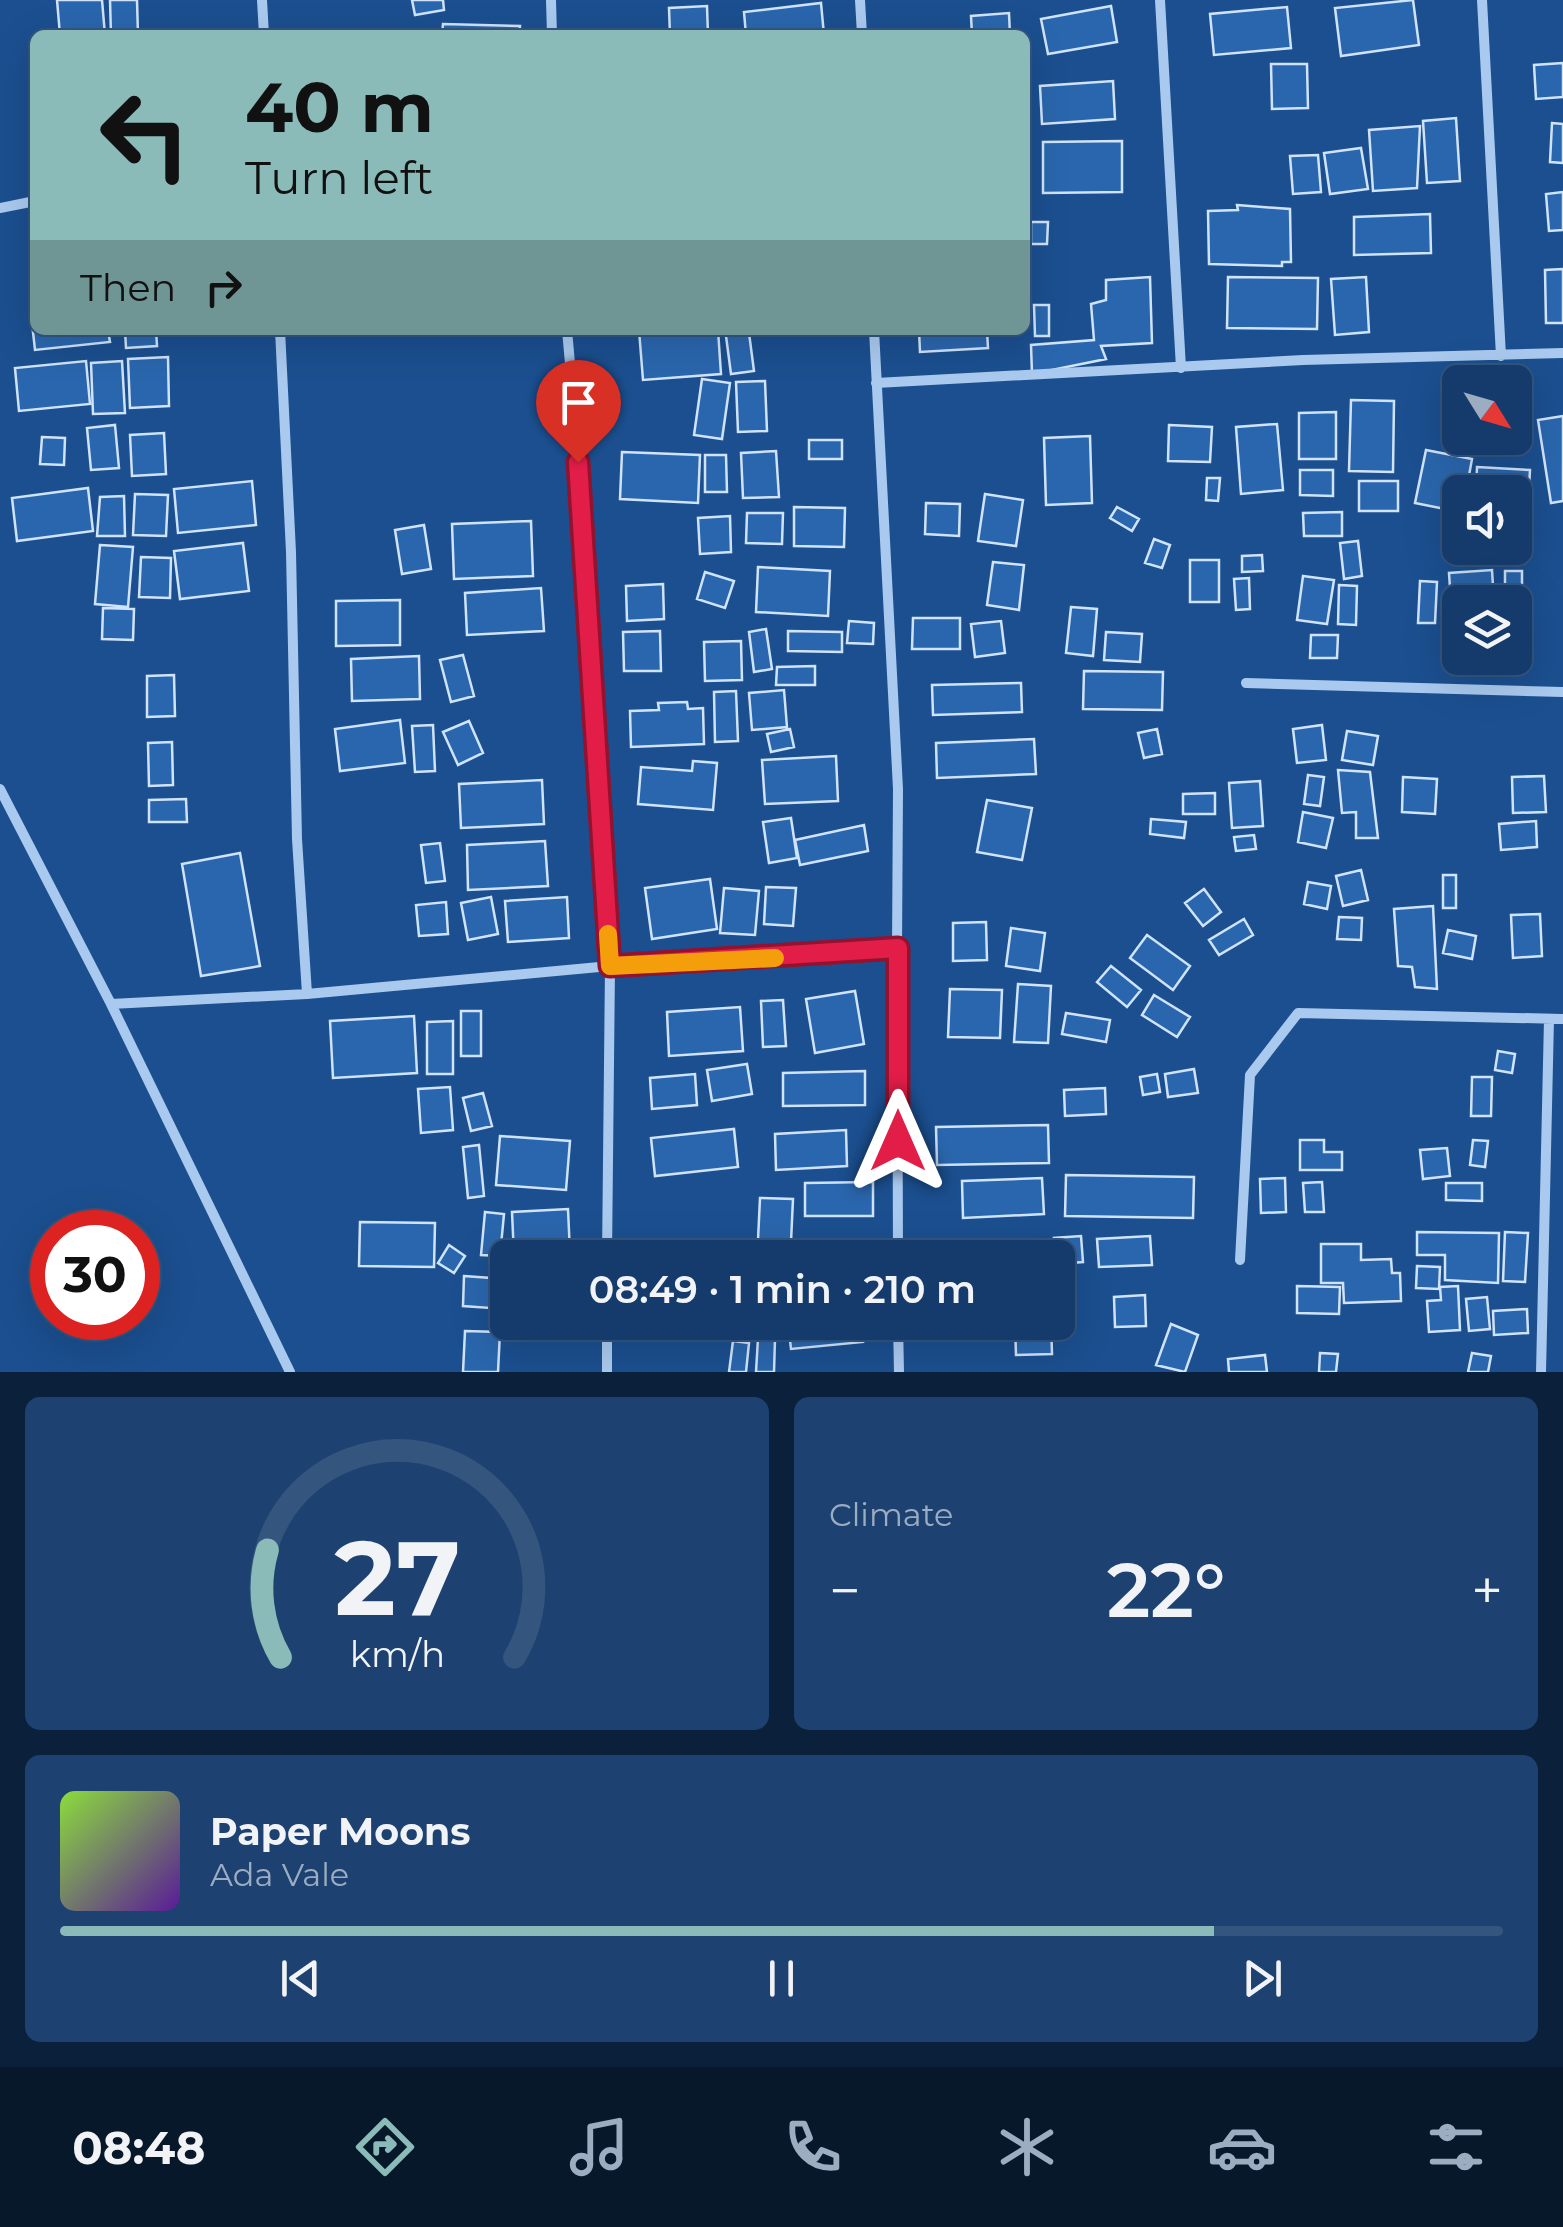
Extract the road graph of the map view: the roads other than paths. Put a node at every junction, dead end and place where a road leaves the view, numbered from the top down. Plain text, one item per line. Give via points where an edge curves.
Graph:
1 (262, 0) edge
2 (551, 0) edge
3 (860, 0) edge
4 (1160, 0) edge
5 (1482, 0) edge
6 (264, 30) edge
7 (552, 30) edge
8 (862, 30) edge
9 (30, 202) edge
10 (0, 208) edge
11 (280, 335) edge
12 (567, 335) edge
13 (874, 335) edge
14 (1563, 353) edge
15 (1501, 356) junction
16 (1181, 368) junction
17 (876, 383) junction
18 (1246, 682) dead end
19 (1563, 692) edge
20 (0, 789) edge
21 (898, 948) junction
22 (610, 966) junction
23 (307, 994) junction
24 (111, 1004) junction
25 (1549, 1019) junction
26 (1563, 1019) edge
27 (606, 1240) edge
28 (898, 1240) edge
29 (1240, 1260) dead end
30 (607, 1340) edge
31 (898, 1340) edge
32 (290, 1372) edge
33 (606, 1372) edge
34 (898, 1372) edge
35 (1541, 1372) edge

1 - 6 street
2 - 7 street
3 - 8 street
4 - 16 street
5 - 15 street
9 - 10 street
11 - 23 street
12 - 22 street
13 - 17 street
14 - 15 street
15 - 16 street
16 - 17 street
17 - 21 street via 898,790
18 - 19 street
20 - 24 street
21 - 22 street
21 - 28 street
22 - 23 street
22 - 27 street
23 - 24 street
24 - 32 street
25 - 26 street
25 - 29 street via 1298,1013 1250,1075
25 - 35 street
30 - 33 street
31 - 34 street

